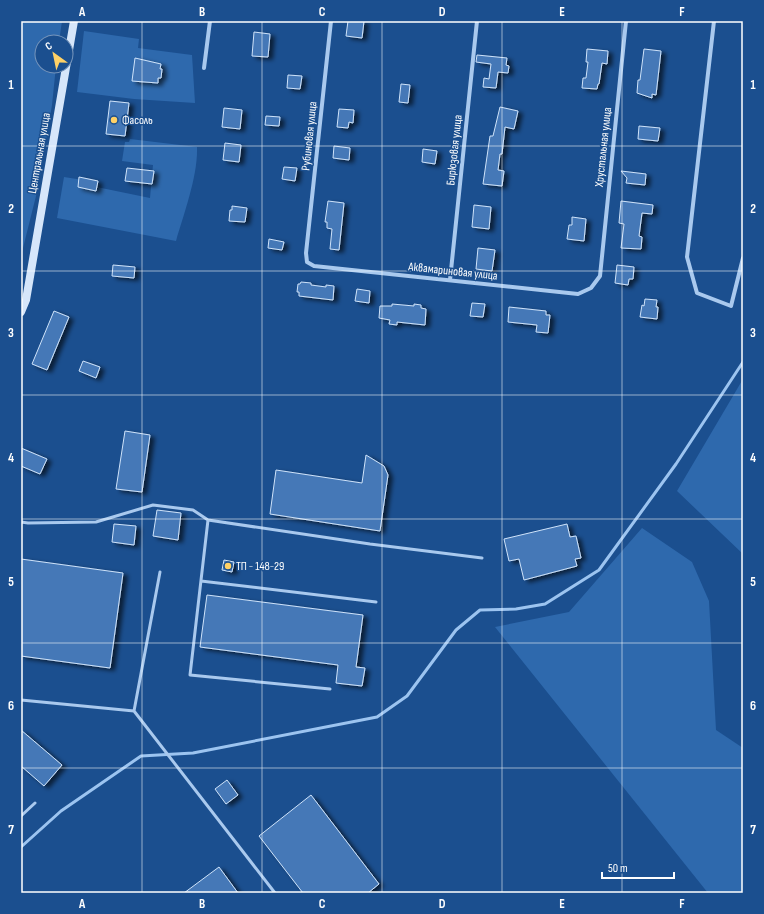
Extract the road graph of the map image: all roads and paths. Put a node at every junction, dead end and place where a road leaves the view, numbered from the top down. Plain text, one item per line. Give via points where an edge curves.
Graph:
1 (74, 21) edge
2 (210, 21) edge
3 (331, 21) edge
4 (477, 21) edge
5 (626, 21) edge
6 (714, 21) edge
7 (204, 68) dead end
8 (306, 253) joint
9 (743, 258) edge
10 (600, 276) joint
11 (450, 280) junction
12 (21, 312) edge
13 (208, 520) junction
14 (21, 522) edge
15 (482, 558) dead end
16 (160, 572) dead end
17 (201, 581) junction
18 (376, 602) dead end
19 (330, 688) dead end
20 (21, 700) edge
21 (134, 711) junction
22 (35, 803) dead end
23 (21, 816) edge
24 (275, 893) edge

1 - 12 main road, Центральная улица via 26,300
2 - 7 street
3 - 8 street, Рубиновая улица
4 - 11 street, Бирюзовая улица
5 - 10 street, Хрустальная улица
6 - 9 street via 687,257 697,292 731,306
8 - 11 street, Аквамариновая улица via 307,262 314,266
10 - 11 street, Аквамариновая улица via 591,288 578,294
13 - 14 lane via 193,510 154,505 96,522
13 - 15 lane
13 - 17 lane
16 - 21 lane
17 - 18 lane
17 - 19 lane via 190,675
20 - 21 lane
21 - 24 lane
22 - 23 lane

